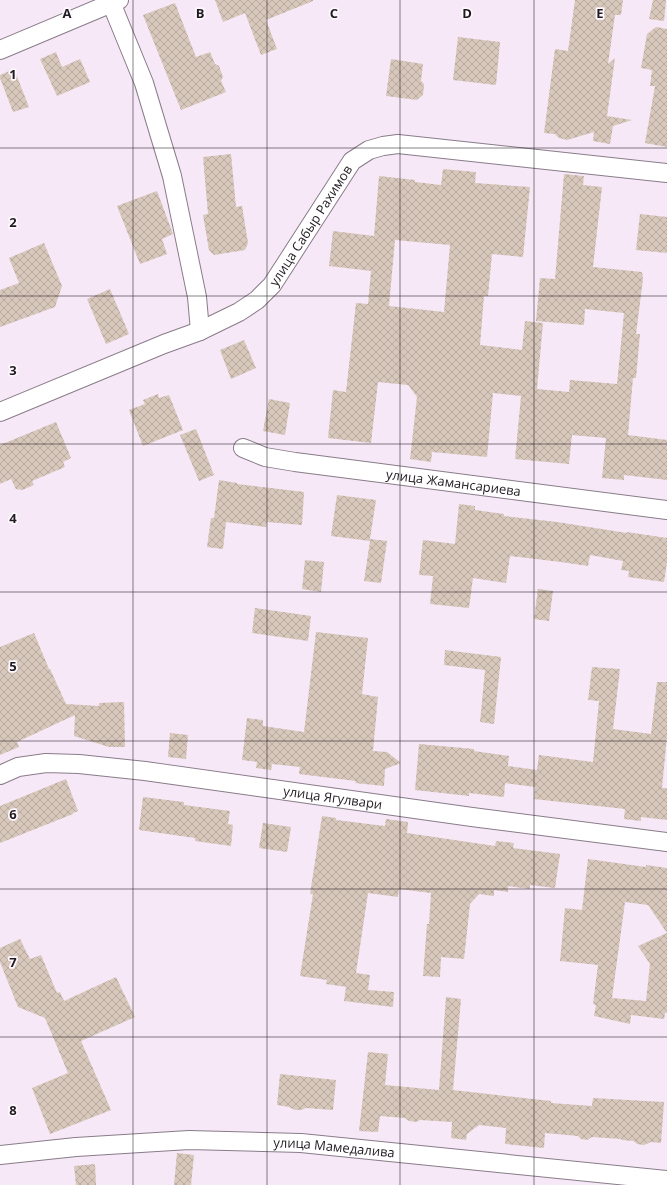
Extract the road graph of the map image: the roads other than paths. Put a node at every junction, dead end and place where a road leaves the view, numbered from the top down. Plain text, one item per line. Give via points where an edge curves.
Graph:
1 (113, 1) edge
2 (0, 50) edge
3 (667, 173) edge
4 (200, 330) junction
5 (0, 412) edge
6 (242, 448) dead end
7 (667, 510) edge
8 (0, 775) edge
9 (667, 842) edge
10 (0, 1155) edge
11 (667, 1180) edge

1 - 2 street
1 - 4 street via 144,83 172,176
3 - 4 street, улица Сабыр Рахимов via 398,144 369,150 352,161 272,285 258,300
4 - 5 street, улица Сабыр Рахимов
6 - 7 street, улица Жамансариева via 265,457 295,462
8 - 9 street, улица Ягулвари via 18,767 79,764
10 - 11 street, улица Мамедалива via 189,1140 301,1143

